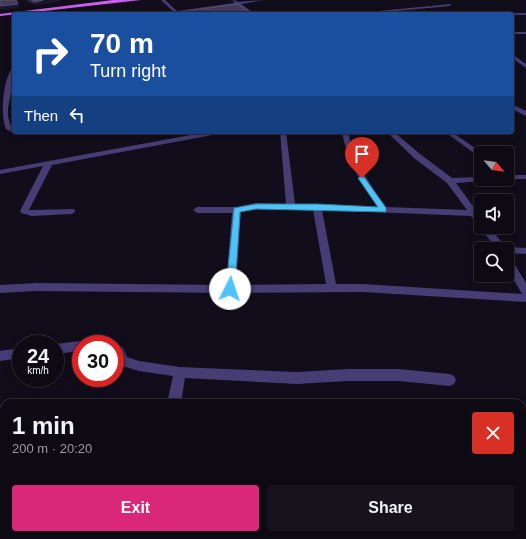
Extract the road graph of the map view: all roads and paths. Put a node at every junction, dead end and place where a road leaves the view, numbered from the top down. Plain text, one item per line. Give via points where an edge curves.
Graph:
1 (122, 0) edge
2 (139, 0) edge
3 (163, 0) edge
4 (262, 0) edge
5 (445, 0) edge
6 (237, 2) edge
7 (450, 5) junction
8 (30, 12) edge
9 (46, 12) edge
10 (176, 12) edge
11 (182, 12) edge
12 (250, 12) edge
13 (375, 12) edge
14 (460, 12) edge
15 (12, 14) edge
16 (12, 14) edge
17 (514, 14) edge
18 (526, 14) edge
19 (0, 16) edge
20 (514, 33) edge
21 (526, 33) edge
22 (514, 57) edge
23 (524, 64) edge
24 (514, 65) edge
25 (12, 75) edge
26 (514, 107) edge
27 (526, 114) edge
28 (12, 130) edge
29 (207, 134) edge
30 (283, 134) edge
31 (345, 134) edge
32 (392, 134) edge
33 (451, 134) edge
34 (474, 151) edge
35 (48, 164) junction
36 (0, 172) edge
37 (514, 176) edge
38 (526, 177) edge
39 (474, 179) edge
40 (450, 181) junction
41 (291, 207) junction
42 (317, 207) junction
43 (197, 210) dead end
44 (237, 210) junction
45 (384, 210) junction
46 (70, 211) dead end
47 (473, 213) joint
48 (490, 234) edge
49 (496, 242) edge
50 (514, 250) edge
51 (526, 251) edge
52 (514, 271) edge
53 (332, 288) junction
54 (0, 289) edge
55 (230, 289) junction
56 (526, 292) edge
57 (526, 298) edge
58 (12, 354) edge
59 (0, 356) edge
60 (124, 361) edge
61 (180, 372) junction
62 (450, 380) dead end
63 (175, 399) edge

1 - 8 main road
2 - 9 main road
3 - 10 street
4 - 6 street
5 - 7 street
6 - 11 street
6 - 12 street
7 - 13 street
7 - 14 street
15 - 19 main road
16 - 19 main road
17 - 18 street
20 - 21 street
22 - 23 street
23 - 24 street
25 - 28 street via 5,98 5,121
26 - 27 street
29 - 35 street
30 - 41 street
31 - 45 street via 355,168
32 - 40 street
33 - 34 street
35 - 36 street
35 - 46 street via 24,211
37 - 38 street
39 - 40 street
40 - 47 street
41 - 42 street
41 - 44 street via 256,206
42 - 45 street
42 - 53 street
43 - 44 street
44 - 55 street
45 - 47 street
48 - 49 street
50 - 51 street
52 - 56 street
53 - 55 street
53 - 57 street
54 - 55 street
58 - 59 street
60 - 61 street
61 - 62 street via 297,378 399,375
61 - 63 street

